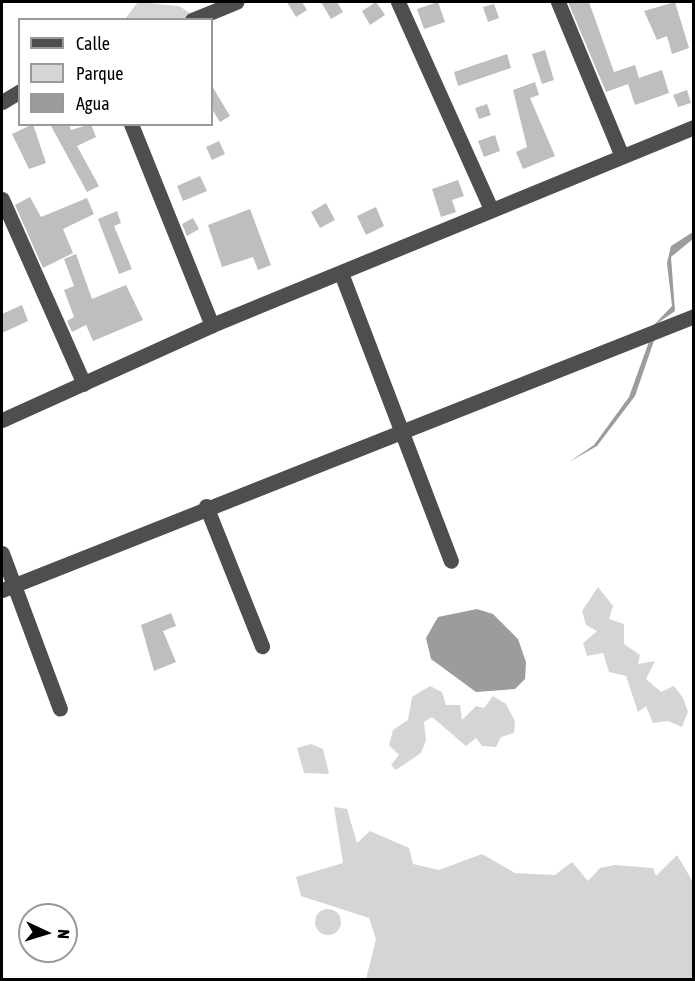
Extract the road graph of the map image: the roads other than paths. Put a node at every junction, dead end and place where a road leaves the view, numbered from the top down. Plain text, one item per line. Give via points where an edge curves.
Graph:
1 (236, 2) edge
2 (398, 2) edge
3 (558, 2) edge
4 (197, 18) edge
5 (18, 92) edge
6 (2, 102) edge
7 (132, 126) edge
8 (693, 127) edge
9 (621, 154) junction
10 (2, 200) edge
11 (492, 209) junction
12 (341, 273) junction
13 (693, 316) edge
14 (212, 325) junction
15 (84, 384) junction
16 (2, 420) edge
17 (402, 432) junction
18 (206, 506) junction
19 (2, 553) edge
20 (451, 561) dead end
21 (8, 587) edge
22 (262, 646) dead end
23 (60, 709) dead end

1 - 4 street
2 - 11 street
3 - 9 street
5 - 6 street
7 - 14 street
8 - 9 street
9 - 11 street
10 - 15 street
11 - 12 street
12 - 14 street
12 - 17 street
13 - 17 street
14 - 15 street
15 - 16 street
17 - 18 street
17 - 20 street
18 - 21 street
18 - 22 street
19 - 21 street
21 - 23 street

